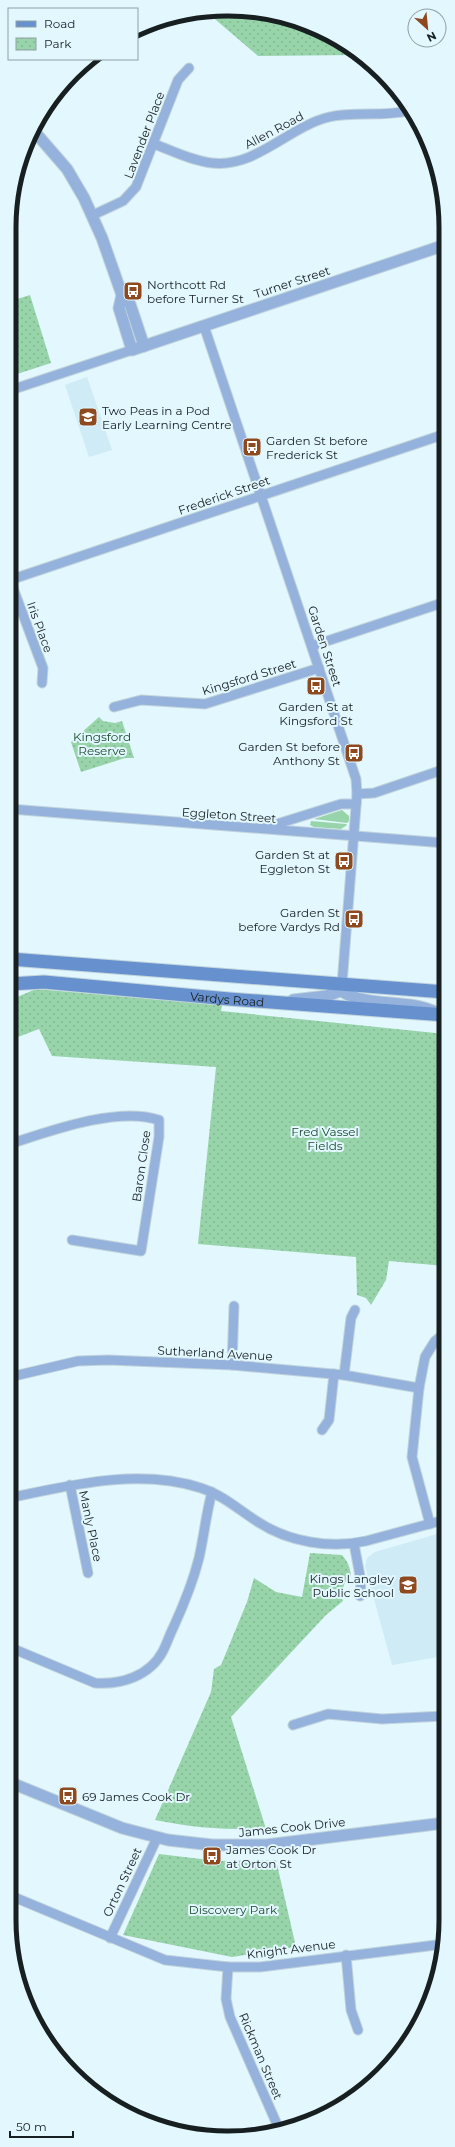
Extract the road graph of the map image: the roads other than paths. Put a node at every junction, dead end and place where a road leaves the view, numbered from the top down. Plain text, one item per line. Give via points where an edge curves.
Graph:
1 (189, 68) dead end
2 (404, 111) edge
3 (38, 135) edge
4 (154, 144) junction
5 (93, 215) junction
6 (439, 247) edge
7 (122, 295) junction
8 (204, 326) junction
9 (144, 346) junction
10 (132, 350) junction
11 (16, 388) edge
12 (439, 436) edge
13 (262, 496) junction
14 (16, 578) edge
15 (16, 596) edge
16 (439, 604) edge
17 (312, 646) junction
18 (319, 668) junction
19 (42, 683) dead end
20 (114, 707) dead end
21 (439, 771) edge
22 (357, 794) junction
23 (356, 804) junction
24 (16, 810) edge
25 (259, 830) junction
26 (354, 836) junction
27 (439, 843) edge
28 (16, 959) edge
29 (16, 984) edge
30 (342, 984) junction
31 (439, 992) edge
32 (272, 1002) junction
33 (439, 1014) edge
34 (439, 1015) edge
35 (16, 1142) edge
36 (72, 1240) dead end
37 (234, 1306) dead end
38 (355, 1310) dead end
39 (439, 1337) edge
40 (232, 1365) junction
41 (334, 1374) junction
42 (344, 1375) junction
43 (16, 1376) edge
44 (419, 1388) junction
45 (322, 1430) dead end
46 (70, 1485) junction
47 (212, 1492) junction
48 (16, 1497) edge
49 (439, 1521) edge
50 (430, 1524) junction
51 (354, 1544) junction
52 (88, 1573) dead end
53 (360, 1596) dead end
54 (16, 1650) edge
55 (439, 1716) edge
56 (293, 1725) dead end
57 (16, 1785) edge
58 (439, 1824) edge
59 (157, 1838) junction
60 (16, 1898) edge
61 (110, 1938) junction
62 (437, 1945) edge
63 (346, 1955) junction
64 (228, 1967) junction
65 (358, 2030) dead end
66 (277, 2125) edge

1 - 4 street, Lavender Place via 178,80
2 - 4 street, Allen Road via 325,118 309,124 248,158 226,163 201,161
3 - 5 street via 67,169
4 - 5 street, Lavender Place via 140,182 133,192 118,204
5 - 7 street
6 - 8 street, Turner Street
7 - 9 street via 130,304
7 - 10 street via 119,308
8 - 9 street, Turner Street
8 - 13 street, Garden Street
9 - 10 street, Turner Street
10 - 11 street, Turner Street
12 - 13 street, Frederick Street
13 - 14 street, Frederick Street
13 - 17 street, Garden Street
15 - 19 street, Iris Place via 43,668
16 - 17 street
17 - 18 street, Garden Street
18 - 20 street, Kingsford Street via 210,703 141,700
18 - 22 street, Garden Street via 354,772
21 - 22 street via 374,792
22 - 23 street, Garden Street
23 - 25 street via 341,804
23 - 26 street, Garden Street
24 - 25 street, Eggleton Street
25 - 26 street, Eggleton Street
26 - 27 street, Eggleton Street
26 - 30 street, Garden Street
28 - 30 main road, Vardys Road
29 - 32 main road, Vardys Road via 44,982
30 - 31 main road, Vardys Road
30 - 32 street via 340,991 332,995
30 - 33 street via 343,992 354,996 384,1003 421,1006
32 - 34 main road, Vardys Road
35 - 36 street, Baron Close via 101,1118 148,1116 159,1120 159,1137 141,1251
37 - 40 street
38 - 42 street via 351,1318
39 - 44 street via 425,1357
40 - 41 street, Sutherland Avenue
40 - 43 street, Sutherland Avenue via 78,1361
41 - 42 street, Sutherland Avenue
41 - 45 street via 329,1420
42 - 44 street, Sutherland Avenue
44 - 50 street via 412,1457
46 - 47 street via 151,1478 184,1483
46 - 48 street
46 - 52 street, Manly Place
47 - 51 street via 281,1534 306,1541
47 - 54 street via 188,1596 163,1652 149,1668 120,1682 95,1683
49 - 50 street
50 - 51 street
51 - 53 street via 361,1581
55 - 56 street via 382,1719 328,1714
57 - 59 street, James Cook Drive via 107,1823
58 - 59 street, James Cook Drive via 266,1845 218,1846
59 - 61 street, Orton Street
60 - 61 street, Knight Avenue
61 - 64 street, Knight Avenue via 165,1960
62 - 63 street, Knight Avenue
63 - 64 street, Knight Avenue via 260,1967
63 - 65 street via 351,2010
64 - 66 street, Rickman Street via 226,1999 230,2017

